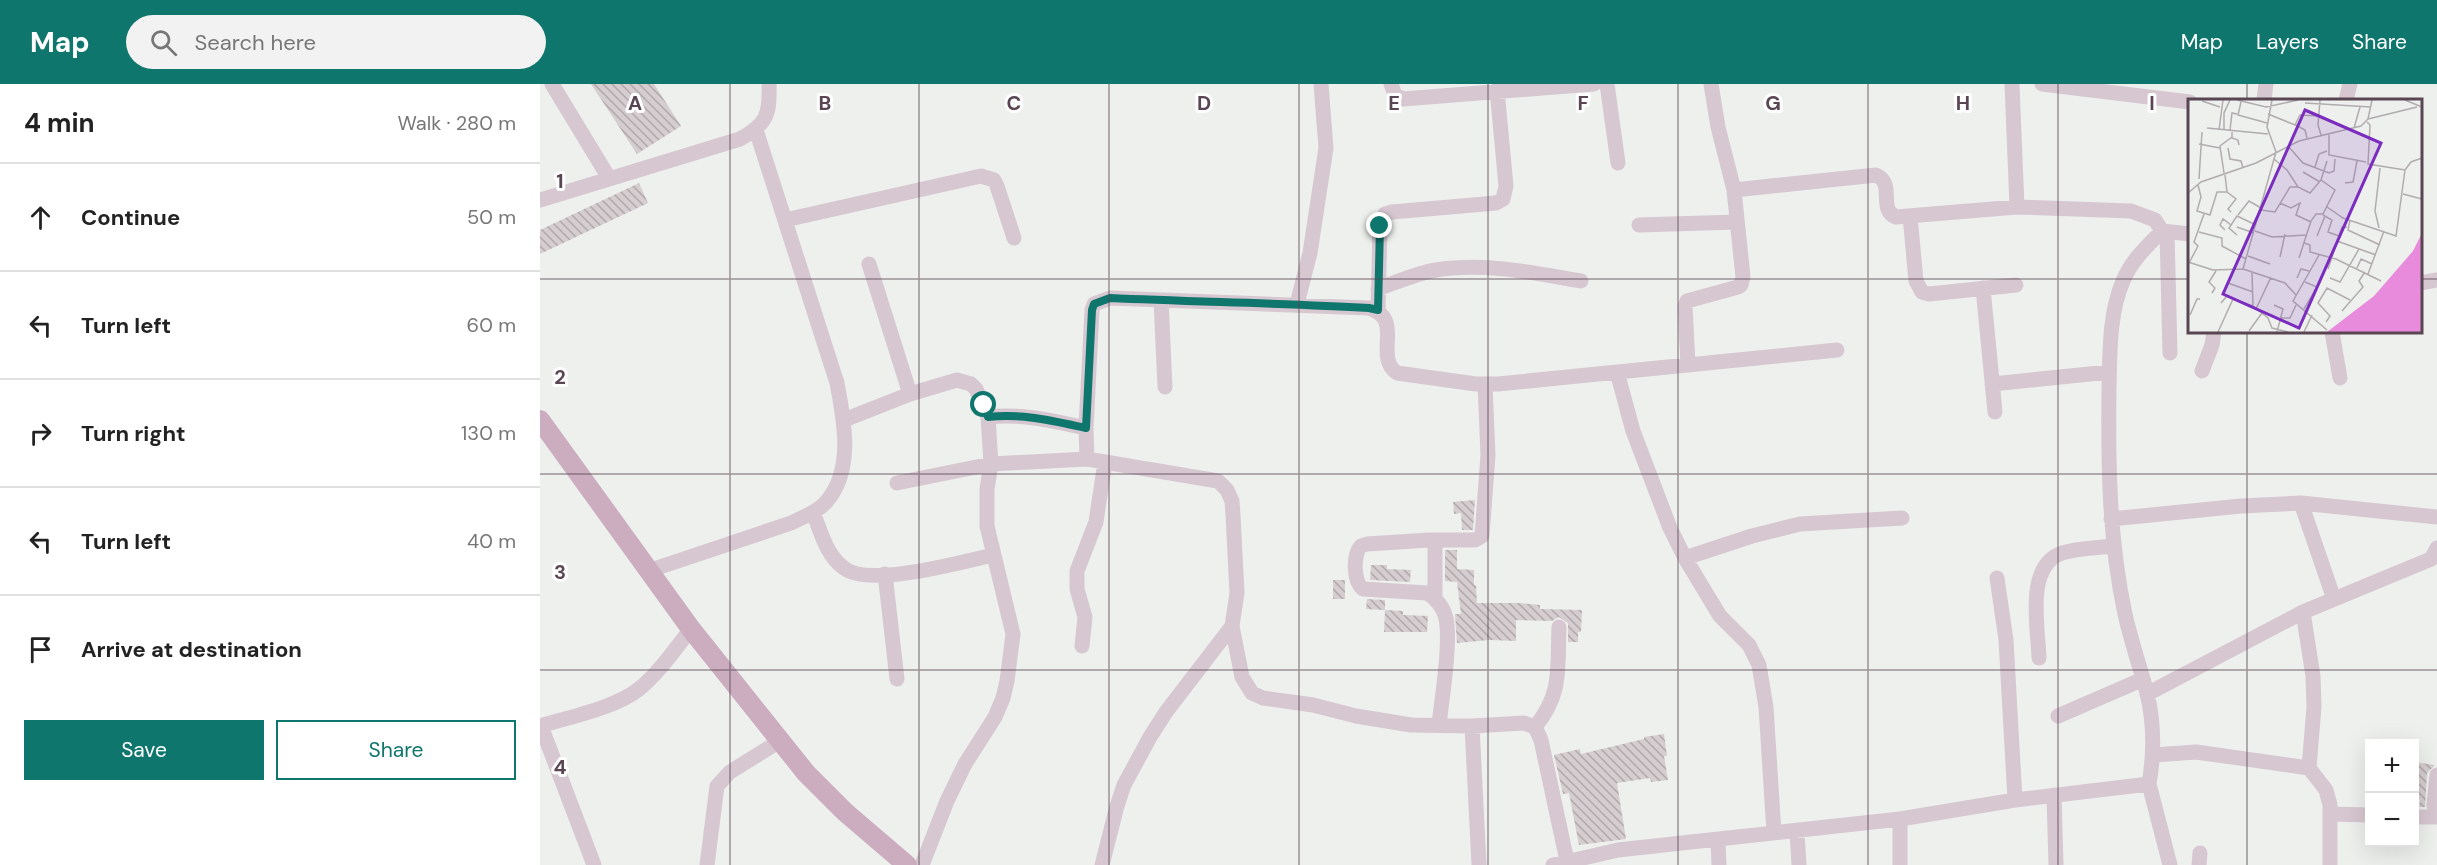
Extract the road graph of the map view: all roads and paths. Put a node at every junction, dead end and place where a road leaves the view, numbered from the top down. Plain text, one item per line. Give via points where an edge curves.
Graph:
1 (552, 84) edge
2 (769, 84) edge
3 (1321, 84) edge
4 (1391, 84) edge
5 (1594, 84) edge
6 (1608, 84) edge
7 (1711, 84) edge
8 (2012, 84) edge
9 (2042, 84) edge
10 (2266, 84) edge
11 (2350, 84) edge
12 (1542, 85) edge
13 (1497, 90) junction
14 (2264, 99) edge
15 (2346, 99) edge
16 (2188, 102) edge
17 (756, 130) junction
18 (1618, 163) dead end
19 (609, 178) junction
20 (1734, 190) junction
21 (540, 200) edge
22 (2017, 207) junction
23 (1910, 216) junction
24 (785, 220) junction
25 (1737, 222) junction
26 (1639, 225) dead end
27 (2165, 231) junction
28 (2188, 234) edge
29 (1014, 238) dead end
30 (869, 264) dead end
31 (1581, 281) dead end
32 (2016, 285) dead end
33 (1983, 288) junction
34 (1378, 289) junction
35 (1161, 300) junction
36 (1297, 304) junction
37 (1378, 310) junction
38 (2214, 333) edge
39 (2332, 333) edge
40 (1837, 350) dead end
41 (2170, 353) dead end
42 (1688, 365) junction
43 (2202, 371) dead end
44 (1617, 372) junction
45 (2109, 372) junction
46 (2340, 378) dead end
47 (1485, 384) junction
48 (1992, 384) junction
49 (1165, 387) dead end
50 (910, 394) junction
51 (1995, 412) dead end
52 (988, 417) junction
53 (540, 420) edge
54 (844, 420) junction
55 (1086, 428) junction
56 (1087, 459) junction
57 (1105, 462) junction
58 (991, 464) junction
59 (897, 483) dead end
60 (2301, 503) junction
61 (813, 512) junction
62 (2437, 517) edge
63 (1902, 518) dead end
64 (2110, 519) junction
65 (1435, 540) junction
66 (2113, 546) junction
67 (993, 555) junction
68 (1685, 558) junction
69 (2435, 559) edge
70 (648, 571) junction
71 (885, 574) junction
72 (1997, 578) dead end
73 (1435, 598) junction
74 (2334, 599) junction
75 (2304, 612) junction
76 (1232, 626) junction
77 (1559, 627) dead end
78 (691, 629) junction
79 (1082, 646) dead end
80 (2039, 658) dead end
81 (897, 679) dead end
82 (2144, 687) junction
83 (2058, 716) dead end
84 (1439, 725) junction
85 (541, 726) edge
86 (1472, 726) junction
87 (1535, 727) junction
88 (780, 741) junction
89 (2154, 755) junction
90 (2309, 768) junction
91 (2437, 775) edge
92 (2149, 784) junction
93 (2054, 795) junction
94 (2015, 800) junction
95 (2330, 814) junction
96 (2365, 815) edge
97 (2419, 817) edge
98 (2437, 817) edge
99 (1900, 819) junction
100 (1797, 832) junction
101 (1774, 833) junction
102 (1718, 841) junction
103 (1560, 863) edge
104 (594, 865) edge
105 (707, 865) edge
106 (907, 865) edge
107 (922, 865) edge
108 (1102, 865) edge
109 (1479, 865) edge
110 (1719, 865) edge
111 (1799, 865) edge
112 (1900, 865) edge
113 (2056, 865) edge
114 (2170, 865) edge
115 (2330, 865) edge

1 - 19 street
2 - 17 street via 769,112
3 - 36 street via 1326,148 1310,253
4 - 13 street via 1395,95 1403,99
5 - 12 street
6 - 18 street
7 - 20 street
8 - 22 street
9 - 16 street
10 - 14 street
11 - 15 street
12 - 13 street
13 - 34 street via 1506,186 1503,199 1496,203 1385,214 1380,226
17 - 19 street via 740,139
17 - 24 street
19 - 21 street
20 - 23 street via 1876,175 1885,181 1889,213
20 - 25 street
22 - 23 street
22 - 27 street via 2131,211 2155,220
23 - 33 street via 1916,281 1922,292
24 - 29 street via 981,176 997,186
24 - 54 street via 830,357
25 - 26 street
25 - 42 street via 1743,282 1738,287 1687,301
27 - 28 street
27 - 41 street
27 - 45 street via 2130,265 2122,282 2112,329
30 - 50 street
31 - 34 street via 1518,271 1458,268 1436,270
32 - 33 street
33 - 48 street
34 - 37 street
35 - 36 street
35 - 49 street
35 - 55 street via 1110,298 1094,304
36 - 37 street
37 - 47 street via 1387,322 1392,370
38 - 43 street
39 - 46 street
40 - 42 street
42 - 44 street
44 - 47 street
44 - 68 street via 1633,430
45 - 48 street
45 - 64 street
47 - 65 street via 1488,455 1484,533 1475,540
48 - 51 street
50 - 52 street via 957,380 966,381 976,389
50 - 54 street
52 - 55 street via 1026,417
52 - 58 street
53 - 70 main road
54 - 61 street via 839,480 826,503
55 - 56 street
56 - 57 street
56 - 58 street
57 - 76 street via 1218,481 1227,490 1232,501 1238,593
57 - 79 street via 1096,522 1077,571 1077,590 1085,617
58 - 59 street
58 - 67 street via 986,510
60 - 62 street
60 - 64 street
60 - 74 street
61 - 70 street
61 - 71 street via 827,548 843,568 863,577
63 - 68 street via 1800,524
64 - 66 street
65 - 73 street
65 - 73 street via 1367,544 1356,552 1356,578 1363,589 1427,593
66 - 80 street via 2064,552 2044,567 2037,587
66 - 82 street
67 - 71 street
67 - 107 street via 1013,634 1003,698 947,801
68 - 101 street via 1720,616 1749,645 1759,665 1766,707
69 - 74 street
70 - 78 main road
71 - 81 street
72 - 94 street via 2006,640
73 - 84 street via 1446,618 1447,634
74 - 75 street
75 - 82 street
75 - 90 street via 2314,707
76 - 84 street via 1242,677 1252,693 1356,716
76 - 108 street via 1150,737 1116,806
77 - 87 street via 1555,693
78 - 85 street via 639,689
78 - 88 main road
82 - 83 street
82 - 89 street
84 - 86 street
85 - 104 street
86 - 87 street via 1524,723
86 - 109 street
87 - 103 street via 1541,740
88 - 105 street via 730,772 717,786
88 - 106 main road via 826,795
89 - 90 street via 2196,752
89 - 92 street
90 - 95 street via 2326,790
91 - 98 street
92 - 93 street
92 - 114 street
93 - 94 street
93 - 113 street
94 - 99 street
95 - 96 street
95 - 115 street
97 - 98 street
99 - 100 street
99 - 112 street
100 - 101 street
100 - 111 street
101 - 102 street
102 - 103 street via 1618,850
102 - 110 street

